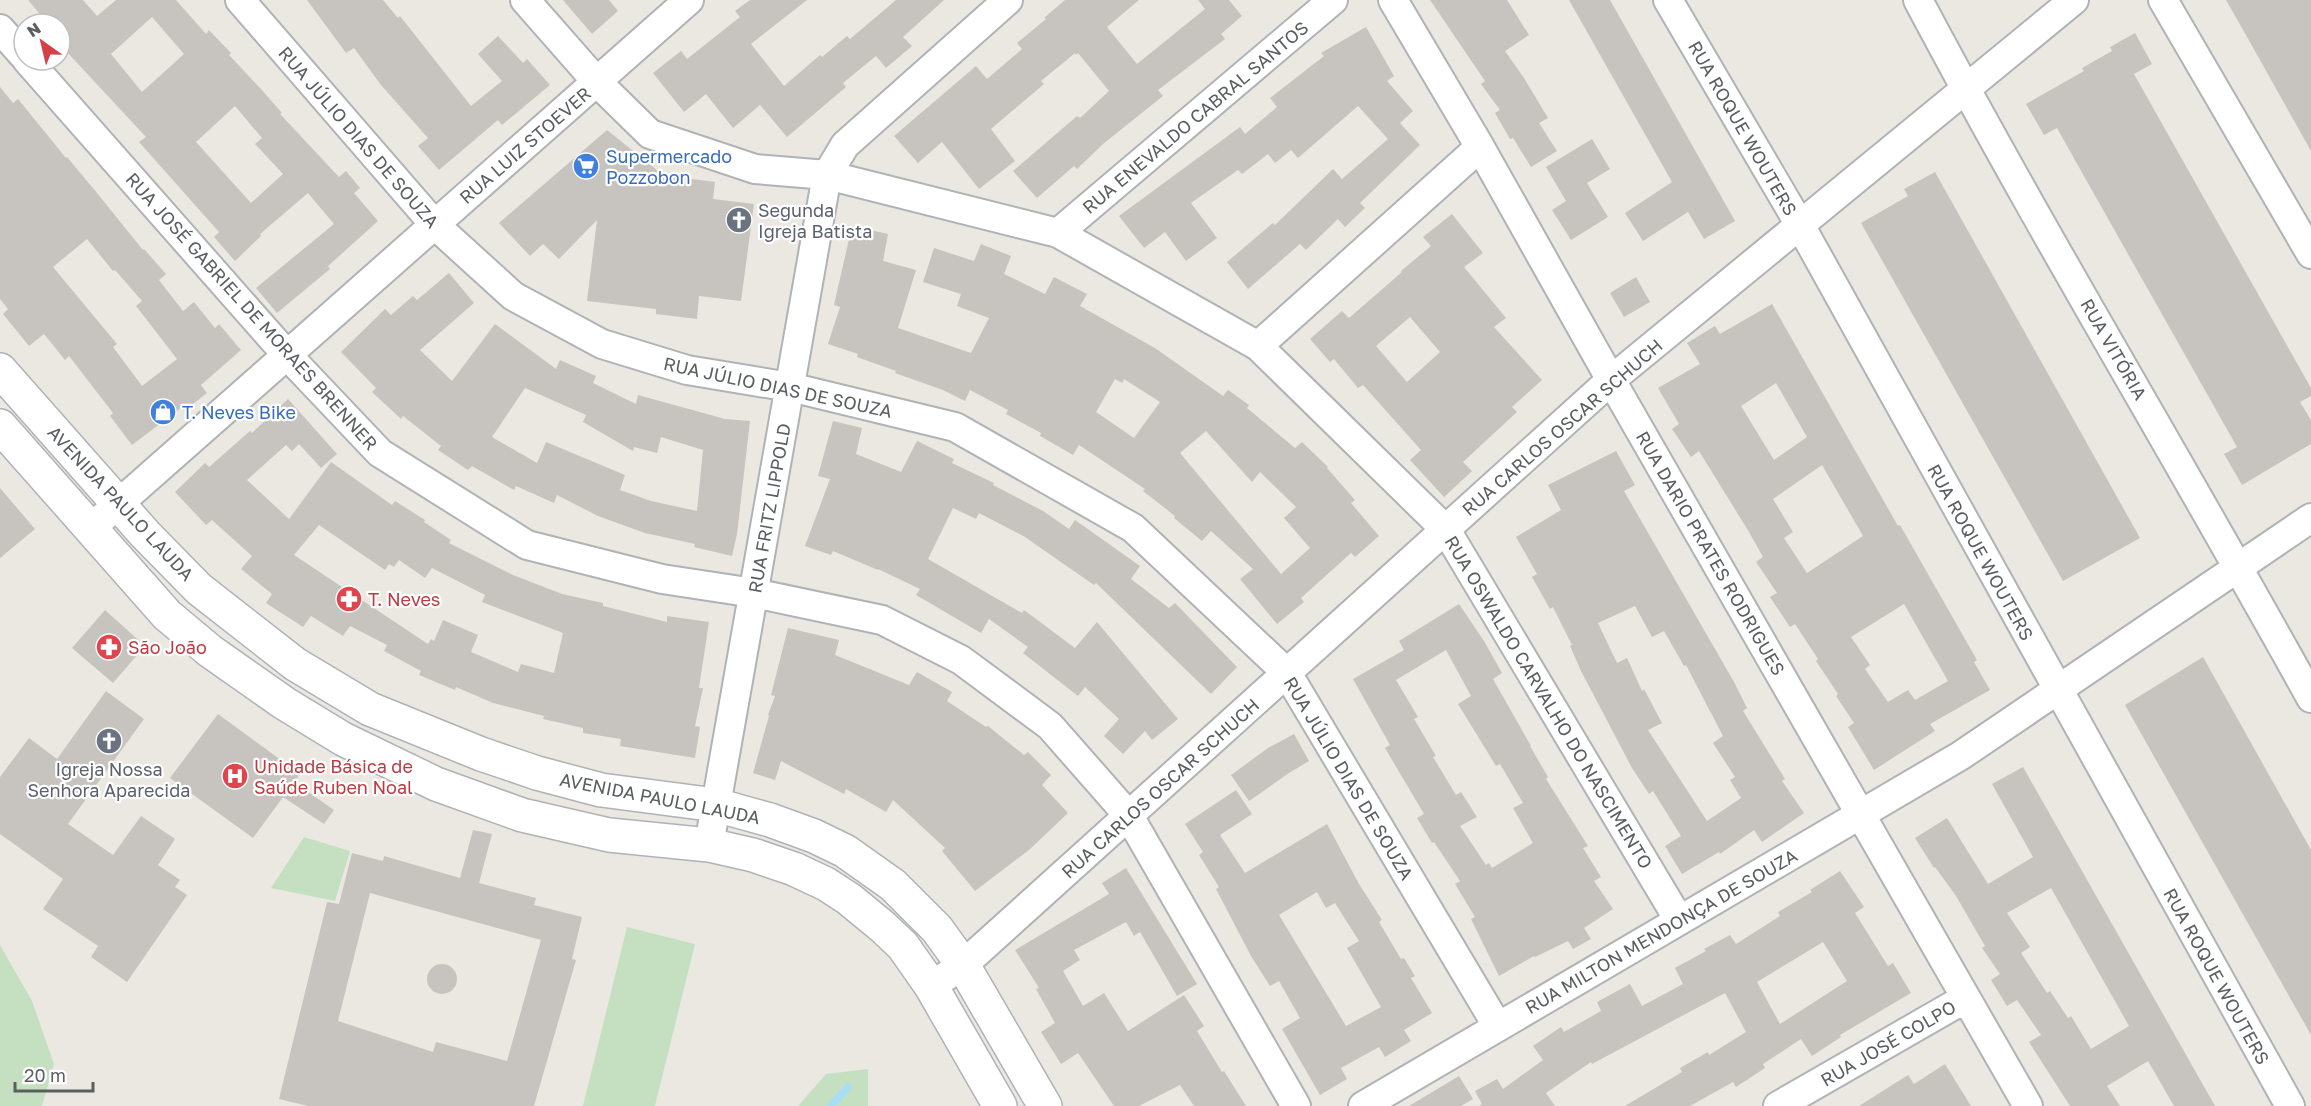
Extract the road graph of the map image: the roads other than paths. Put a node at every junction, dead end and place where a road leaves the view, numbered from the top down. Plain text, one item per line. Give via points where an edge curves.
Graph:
1 (240, 0) edge
2 (525, 0) edge
3 (689, 0) edge
4 (1008, 0) edge
5 (1333, 0) edge
6 (1393, 0) edge
7 (1668, 0) edge
8 (1918, 0) edge
9 (2074, 0) edge
10 (2163, 0) edge
11 (0, 29) edge
12 (12, 42) edge
13 (38, 72) edge
14 (597, 82) junction
15 (1965, 89) junction
16 (1480, 147) junction
17 (827, 175) junction
18 (435, 225) junction
19 (1800, 225) junction
20 (1058, 233) junction
21 (2311, 254) edge
22 (1258, 346) junction
23 (287, 355) junction
24 (0, 370) edge
25 (1611, 380) junction
26 (790, 387) junction
27 (0, 426) edge
28 (118, 504) junction
29 (2311, 518) edge
30 (91, 528) junction
31 (1446, 530) junction
32 (2239, 566) junction
33 (754, 593) junction
34 (1287, 674) junction
35 (2057, 689) junction
36 (2311, 698) edge
37 (716, 805) junction
38 (1861, 813) junction
39 (1129, 816) junction
40 (710, 845) junction
41 (1680, 920) junction
42 (963, 965) junction
43 (931, 986) junction
44 (1966, 998) junction
45 (1498, 1027) junction
46 (1000, 1106) edge
47 (1045, 1106) edge
48 (1296, 1106) edge
49 (1363, 1106) edge
50 (1778, 1106) edge
51 (2028, 1106) edge
52 (2290, 1106) edge

1 - 18 street, RUA JÚLIO DIAS DE SOUZA
2 - 14 street, RUA OSWALDO CARVALHO DO NASCIMENTO
3 - 14 street, RUA LUIZ STOEVER
4 - 17 street via 845,145
5 - 20 street, RUA ENEVALDO CABRAL SANTOS
6 - 16 street, RUA DARIO PRATES RODRIGUES
7 - 19 street, RUA ROQUE WOUTERS
8 - 15 street, RUA VITÓRIA
9 - 15 street, RUA CARLOS OSCAR SCHUCH
10 - 21 street
11 - 12 street
13 - 23 street, RUA JOSÉ GABRIEL DE MORAES BRENNER
14 - 17 street, RUA OSWALDO CARVALHO DO NASCIMENTO via 650,134 754,169
14 - 18 street, RUA LUIZ STOEVER
15 - 19 street, RUA CARLOS OSCAR SCHUCH
15 - 32 street, RUA VITÓRIA
16 - 22 street
16 - 25 street, RUA DARIO PRATES RODRIGUES
17 - 20 street, RUA OSWALDO CARVALHO DO NASCIMENTO
17 - 26 street, RUA FRITZ LIPPOLD
18 - 23 street, RUA LUIZ STOEVER
18 - 26 street, RUA JÚLIO DIAS DE SOUZA via 513,296 602,344 687,370
19 - 25 street, RUA CARLOS OSCAR SCHUCH
19 - 35 street, RUA ROQUE WOUTERS
20 - 22 street, RUA OSWALDO CARVALHO DO NASCIMENTO
22 - 31 street, RUA OSWALDO CARVALHO DO NASCIMENTO
23 - 28 street, RUA LUIZ STOEVER
23 - 33 street, RUA JOSÉ GABRIEL DE MORAES BRENNER via 380,453 527,544 662,579
24 - 28 main road, AVENIDA PAULO LAUDA
25 - 31 street, RUA CARLOS OSCAR SCHUCH
25 - 38 street, RUA DARIO PRATES RODRIGUES
26 - 33 street, RUA FRITZ LIPPOLD
26 - 34 street, RUA JÚLIO DIAS DE SOUZA via 955,427 1134,528
27 - 30 main road, AVENIDA PAULO LAUDA
28 - 30 street, RUA LUIZ STOEVER
28 - 37 main road, AVENIDA PAULO LAUDA via 199,589 295,664 370,709 471,750 601,790
29 - 32 street, RUA MILTON MENDONÇA DE SOUZA
30 - 40 main road, AVENIDA PAULO LAUDA via 167,615 210,651 343,739 436,784 522,815 609,836
31 - 34 street, RUA CARLOS OSCAR SCHUCH
31 - 41 street, RUA OSWALDO CARVALHO DO NASCIMENTO
32 - 35 street, RUA MILTON MENDONÇA DE SOUZA
32 - 36 street, RUA VITÓRIA
33 - 37 street, RUA FRITZ LIPPOLD
33 - 39 street, RUA JOSÉ GABRIEL DE MORAES BRENNER via 882,620 961,660 1050,726
34 - 39 street, RUA CARLOS OSCAR SCHUCH
34 - 45 street, RUA JÚLIO DIAS DE SOUZA
35 - 38 street, RUA MILTON MENDONÇA DE SOUZA via 1959,756
35 - 52 street, RUA ROQUE WOUTERS
37 - 40 street, RUA FRITZ LIPPOLD
37 - 42 main road, AVENIDA PAULO LAUDA via 770,820 845,851 912,903
38 - 41 street, RUA MILTON MENDONÇA DE SOUZA
38 - 44 street, RUA DARIO PRATES RODRIGUES
39 - 42 street, RUA CARLOS OSCAR SCHUCH
39 - 48 street, RUA JOSÉ GABRIEL DE MORAES BRENNER
40 - 43 main road, AVENIDA PAULO LAUDA via 753,855 826,884 884,927 903,946
41 - 45 street, RUA MILTON MENDONÇA DE SOUZA
42 - 43 street, RUA CARLOS OSCAR SCHUCH
42 - 47 main road, AVENIDA PAULO LAUDA
43 - 46 main road, AVENIDA PAULO LAUDA
44 - 50 street, RUA JOSÉ COLPO
44 - 51 street, RUA DARIO PRATES RODRIGUES
45 - 49 street, RUA MILTON MENDONÇA DE SOUZA

